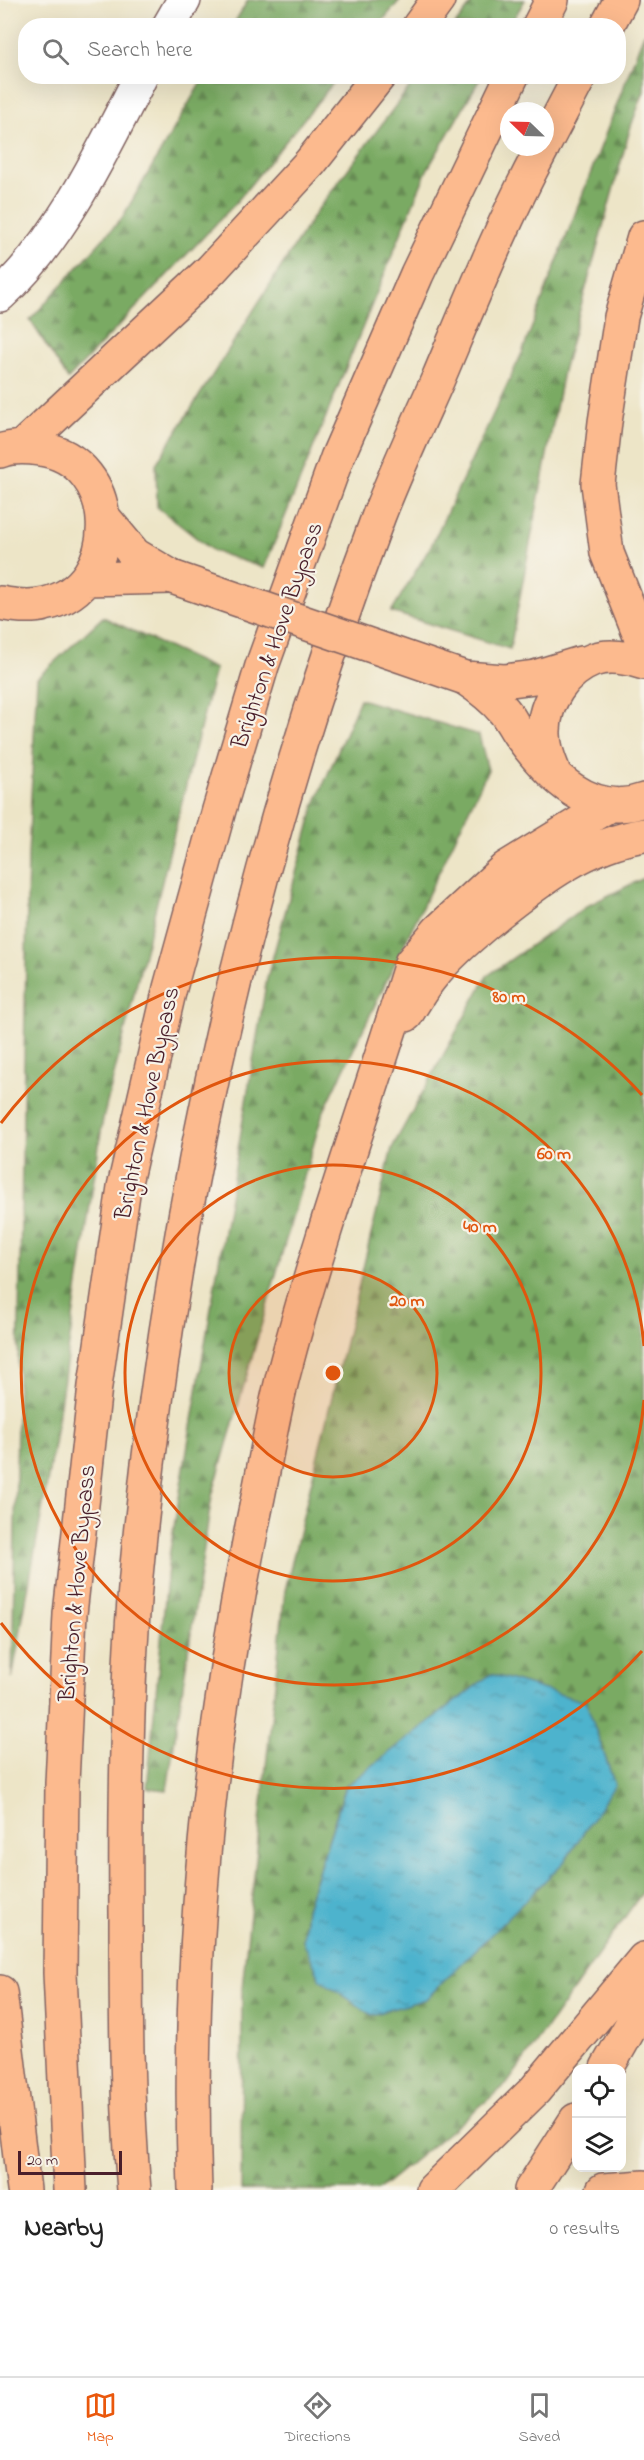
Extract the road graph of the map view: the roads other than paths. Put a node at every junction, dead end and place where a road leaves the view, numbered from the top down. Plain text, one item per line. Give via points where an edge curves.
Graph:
1 (184, 0) edge
2 (438, 0) edge
3 (552, 0) edge
4 (621, 0) edge
5 (174, 18) edge
6 (425, 18) edge
7 (542, 18) edge
8 (611, 18) edge
9 (137, 84) edge
10 (373, 84) edge
11 (508, 84) edge
12 (576, 84) edge
13 (554, 126) edge
14 (539, 156) edge
15 (644, 237) edge
16 (0, 295) edge
17 (12, 449) edge
18 (105, 519) junction
19 (172, 577) junction
20 (86, 579) junction
21 (0, 603) edge
22 (644, 646) edge
23 (594, 659) junction
24 (644, 663) edge
25 (465, 678) junction
26 (554, 774) junction
27 (644, 800) edge
28 (609, 805) junction
29 (644, 835) edge
30 (385, 1047) junction
31 (644, 1959) edge
32 (0, 1992) edge
33 (644, 2003) edge
34 (609, 2064) edge
35 (572, 2126) edge
36 (194, 2177) edge
37 (133, 2181) edge
38 (644, 2187) edge
39 (24, 2190) edge
40 (70, 2190) edge
41 (433, 2190) edge
42 (531, 2190) edge
43 (603, 2190) edge

1 - 5 street
2 - 6 highway
3 - 7 highway
4 - 8 highway
9 - 16 street via 54,232
10 - 17 highway via 310,163 211,270
11 - 40 highway, Brighton & Hove Bypass via 417,274 337,458 262,666 170,988 124,1187 95,1386 70,1614 62,1783 60,1973
12 - 13 highway
14 - 37 highway via 462,321 380,513 310,712 246,933 193,1167 160,1367 136,1580 125,1789 126,2006
15 - 22 highway via 621,317 598,484 607,553
17 - 18 highway via 47,450 69,459 87,475 99,496
18 - 19 highway via 135,555
18 - 20 highway via 98,561
19 - 20 highway
19 - 25 highway, bridge
20 - 21 highway via 68,594 46,604 23,607
23 - 24 highway via 630,658
23 - 25 highway via 535,677 504,681
23 - 26 highway via 566,678 546,713 545,743
25 - 26 highway via 506,713 520,736
26 - 28 highway via 588,800
27 - 28 highway
28 - 30 highway via 506,868 439,930 411,963
29 - 30 highway via 590,852 545,876 488,922 430,978
30 - 36 highway via 328,1219 283,1374 240,1582 212,1774 196,1955
31 - 41 highway via 535,2090
32 - 39 highway
33 - 34 highway
35 - 42 highway
38 - 43 highway

